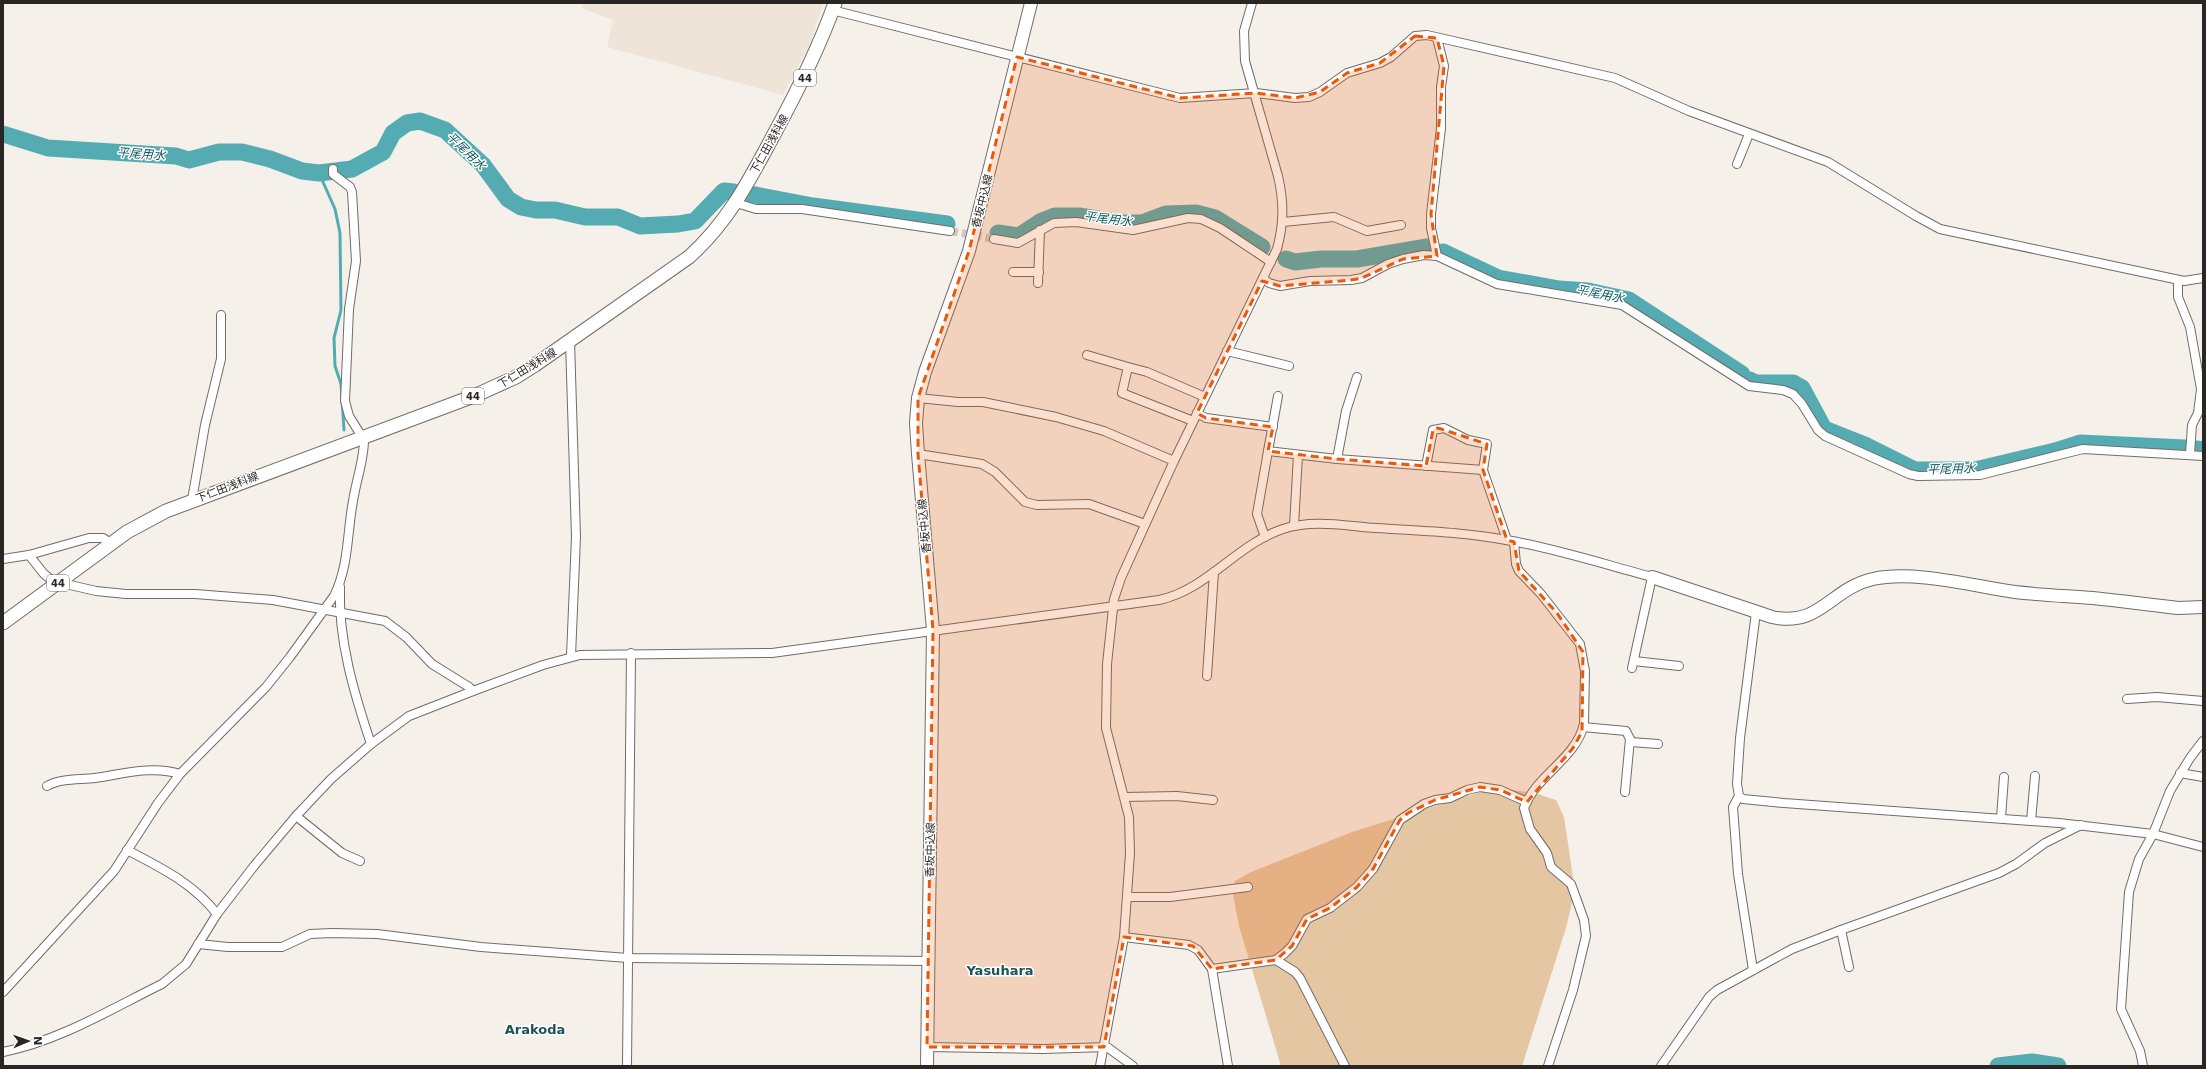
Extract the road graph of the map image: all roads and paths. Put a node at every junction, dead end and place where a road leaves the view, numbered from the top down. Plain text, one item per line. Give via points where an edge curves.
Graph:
1 (1031, 3) edge
2 (1252, 3) edge
3 (834, 6) edge
4 (1437, 38) junction
5 (1017, 57) junction
6 (1253, 93) junction
7 (1749, 134) junction
8 (1737, 164) dead end
9 (333, 172) dead end
10 (736, 203) junction
11 (1283, 222) junction
12 (1401, 225) dead end
13 (1040, 230) junction
14 (950, 231) tunnel mouth
15 (994, 239) tunnel mouth
16 (1437, 256) junction
17 (1271, 262) junction
18 (1013, 272) dead end
19 (1039, 272) junction
20 (1263, 278) junction
21 (2203, 278) edge
22 (2178, 280) junction
23 (1038, 283) dead end
24 (221, 315) dead end
25 (570, 341) junction
26 (1227, 351) junction
27 (1088, 355) dead end
28 (1128, 366) junction
29 (1289, 366) dead end
30 (1357, 377) dead end
31 (1278, 396) dead end
32 (1205, 397) junction
33 (918, 398) junction
34 (2201, 410) edge
35 (1195, 417) junction
36 (1273, 427) junction
37 (363, 437) junction
38 (1268, 451) junction
39 (918, 454) junction
40 (2190, 454) junction
41 (1298, 455) junction
42 (2203, 456) edge
43 (1337, 459) junction
44 (1174, 461) junction
45 (1426, 466) junction
46 (1483, 470) junction
47 (192, 500) junction
48 (1145, 524) junction
49 (1294, 526) junction
50 (1265, 537) junction
51 (1511, 541) junction
52 (112, 544) junction
53 (29, 555) junction
54 (3, 559) edge
55 (1214, 572) junction
56 (1652, 577) junction
57 (59, 582) junction
58 (340, 583) junction
59 (1112, 606) junction
60 (2203, 607) edge
61 (323, 610) junction
62 (339, 612) junction
63 (1756, 612) junction
64 (3, 623) edge
65 (933, 630) junction
66 (631, 653) junction
67 (571, 656) junction
68 (1679, 666) dead end
69 (1207, 676) dead end
70 (472, 691) junction
71 (2127, 699) dead end
72 (2203, 701) edge
73 (1584, 727) junction
74 (2203, 741) edge
75 (1630, 742) junction
76 (371, 744) junction
77 (1658, 744) dead end
78 (2180, 773) junction
79 (180, 774) junction
80 (2035, 776) dead end
81 (2004, 777) dead end
82 (2203, 777) edge
83 (47, 786) dead end
84 (1625, 792) dead end
85 (1739, 796) junction
86 (1125, 797) junction
87 (1213, 800) dead end
88 (1527, 802) junction
89 (296, 816) junction
90 (2001, 818) junction
91 (2031, 821) junction
92 (2080, 825) junction
93 (2153, 834) junction
94 (2203, 847) edge
95 (127, 850) junction
96 (360, 861) dead end
97 (1248, 887) dead end
98 (1127, 897) junction
99 (217, 914) junction
100 (1841, 930) junction
101 (1124, 937) junction
102 (198, 944) junction
103 (628, 958) junction
104 (1276, 960) junction
105 (928, 961) junction
106 (1849, 967) dead end
107 (1212, 969) junction
108 (1753, 970) junction
109 (3, 992) edge
110 (927, 1047) junction
111 (1104, 1047) junction
112 (3, 1052) edge
113 (627, 1066) edge
114 (927, 1066) edge
115 (1100, 1066) edge
116 (1132, 1066) edge
117 (1228, 1066) edge
118 (1345, 1066) edge
119 (1548, 1066) edge
120 (1661, 1066) edge
121 (2143, 1066) edge

1 - 5 main road, 香坂中込線
2 - 6 street via 1244,38 1245,61
3 - 5 street
3 - 10 main road, 下仁田浅科線 / 44 via 812,64
4 - 6 street via 1427,35 1415,36 1391,57 1347,73 1324,90 1309,97
4 - 7 street via 1615,78
4 - 16 street via 1444,66 1441,128 1431,214
5 - 6 street via 1180,98
5 - 33 main road, 香坂中込線 via 969,251
6 - 11 street via 1279,182
7 - 8 street
7 - 22 street via 1828,162 1940,229
9 - 37 street via 352,192 356,261 349,309 345,401 350,416
10 - 14 street via 756,209 802,209
10 - 25 main road, 下仁田浅科線 / 44 via 708,240 689,257
11 - 12 street via 1334,217 1367,231
11 - 17 street via 1277,249
13 - 15 street via 1018,243
13 - 17 street via 1054,223 1076,222 1133,230 1188,218 1201,219 1220,228
13 - 19 street
16 - 20 street via 1424,255 1403,259 1362,278 1351,280 1310,281 1280,286
16 - 40 street via 1498,284 1622,305 1749,386 1783,390 1793,394 1825,436 1909,474 1980,475 2084,450
17 - 20 street
18 - 19 street
19 - 23 street
20 - 26 street
21 - 22 street via 2190,282
22 - 34 street via 2178,297 2190,327 2198,362
24 - 47 street via 221,359 205,425
25 - 37 main road, 下仁田浅科線 / 44 via 498,386
25 - 67 street via 576,537
26 - 29 street
26 - 32 street
27 - 28 street
28 - 32 street
28 - 35 street via 1122,393
30 - 43 street via 1346,411
31 - 36 street
32 - 35 street
33 - 39 main road, 香坂中込線
33 - 44 street via 983,402 1056,417 1104,431
34 - 40 street via 2192,426
35 - 36 street
35 - 44 street
36 - 38 street
37 - 47 main road, 下仁田浅科線 / 44
37 - 58 street via 364,444 352,502 347,554
38 - 41 street
38 - 50 street via 1257,514
39 - 48 street via 982,464 995,472 1020,498 1031,504 1089,504
39 - 65 main road, 香坂中込線
40 - 42 street
41 - 43 street
41 - 49 street
43 - 45 street
44 - 48 street
45 - 46 street
45 - 46 street via 1433,430 1444,428 1468,440 1487,444
46 - 51 street
47 - 52 main road, 下仁田浅科線 / 44 via 140,523
48 - 59 street via 1121,578
49 - 50 street
49 - 51 street via 1327,524 1479,535
50 - 55 street
51 - 56 street
51 - 73 street via 1519,571 1541,594 1580,644 1585,671
52 - 53 street via 104,538 88,538
52 - 57 main road, 下仁田浅科線 / 44
53 - 54 street
53 - 57 street via 44,574
55 - 59 street via 1175,596
55 - 69 street
56 - 63 main road
56 - 68 street via 1633,665
57 - 61 street via 96,591 242,597
57 - 64 main road, 下仁田浅科線 / 44
58 - 61 street
58 - 62 street
59 - 65 street
59 - 86 street via 1105,722 1108,743
60 - 63 main road via 2178,608 2016,592 1899,576 1861,582 1816,612 1800,619 1782,620
61 - 62 street
61 - 79 street via 266,687
62 - 70 street via 390,623 424,658
62 - 76 street via 351,679
63 - 85 street via 1740,738 1737,784
65 - 66 street via 772,654
65 - 105 main road, 香坂中込線
66 - 67 street
66 - 103 street
67 - 70 street
70 - 76 street via 409,716
71 - 72 street via 2157,697
73 - 75 street via 1626,731
73 - 88 street via 1573,748 1536,788
74 - 78 street
75 - 77 street
75 - 84 street
76 - 89 street
78 - 82 street
78 - 93 street
79 - 83 street via 166,771 120,772 96,778 56,782
79 - 95 street
80 - 91 street
81 - 90 street
85 - 90 street via 1743,799 1784,803
85 - 108 street via 1733,807 1737,859
86 - 87 street via 1178,796
86 - 98 street via 1131,834
88 - 104 street via 1500,790 1480,787 1450,798 1435,800 1408,813 1400,820 1373,869 1357,887 1330,908 1307,919 1292,946
88 - 119 street via 1524,808 1530,828 1547,853 1551,867 1571,884 1577,896 1586,936 1573,990
89 - 96 street via 342,853
89 - 99 street
90 - 91 street
91 - 92 street
92 - 93 street
92 - 100 street via 2045,843 1999,873
93 - 94 street
93 - 121 street via 2140,859 2129,892 2121,999 2122,1009 2140,1051
95 - 99 street via 182,881 208,902
95 - 109 street via 114,871
97 - 98 street via 1170,897
98 - 101 street
99 - 102 street
100 - 106 street
100 - 108 street via 1792,949
101 - 107 street via 1193,946
101 - 111 street
102 - 103 street via 282,947 310,934 377,934 480,947
102 - 112 street via 186,964 162,984 47,1040
103 - 105 street
103 - 113 street
104 - 107 street
104 - 118 street via 1296,972 1300,978
105 - 110 main road, 香坂中込線
107 - 117 street
108 - 120 street via 1717,990 1710,997
110 - 111 street
110 - 114 main road, 香坂中込線
111 - 115 street
111 - 116 street

